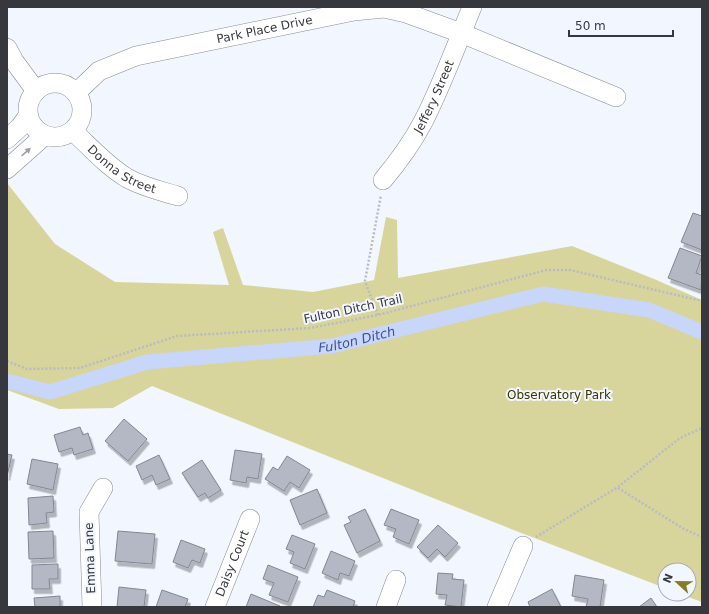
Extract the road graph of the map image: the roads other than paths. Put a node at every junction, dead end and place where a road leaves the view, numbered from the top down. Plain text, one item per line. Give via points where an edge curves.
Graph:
1 (472, 7) edge
2 (461, 33) junction
3 (7, 48) edge
4 (36, 91) junction
5 (76, 93) junction
6 (616, 97) dead end
7 (28, 116) junction
8 (73, 131) junction
9 (44, 136) junction
10 (7, 139) edge
11 (7, 169) edge
12 (384, 180) road end
13 (178, 196) dead end
14 (103, 488) dead end
15 (250, 519) dead end
16 (523, 546) road end
17 (396, 580) dead end
18 (92, 607) edge
19 (214, 607) edge
20 (386, 607) edge
21 (497, 607) edge

1 - 2 street, Jeffery Street
2 - 5 street, Park Place Drive via 406,13 384,8 354,11 136,56 99,71
2 - 6 street, Park Place Drive
2 - 12 street, Jeffery Street via 423,124
3 - 4 street
4 - 5 street via 52,83 61,83
4 - 7 street via 30,98
5 - 8 street via 81,101 82,110 81,119
7 - 9 street via 34,128
7 - 10 street
8 - 9 street via 62,137
8 - 13 street, Donna Street via 105,161 128,178
11 -> 9 street
14 - 18 street, Emma Lane via 89,512
15 - 19 street, Daisy Court
16 - 21 street
17 - 20 street

